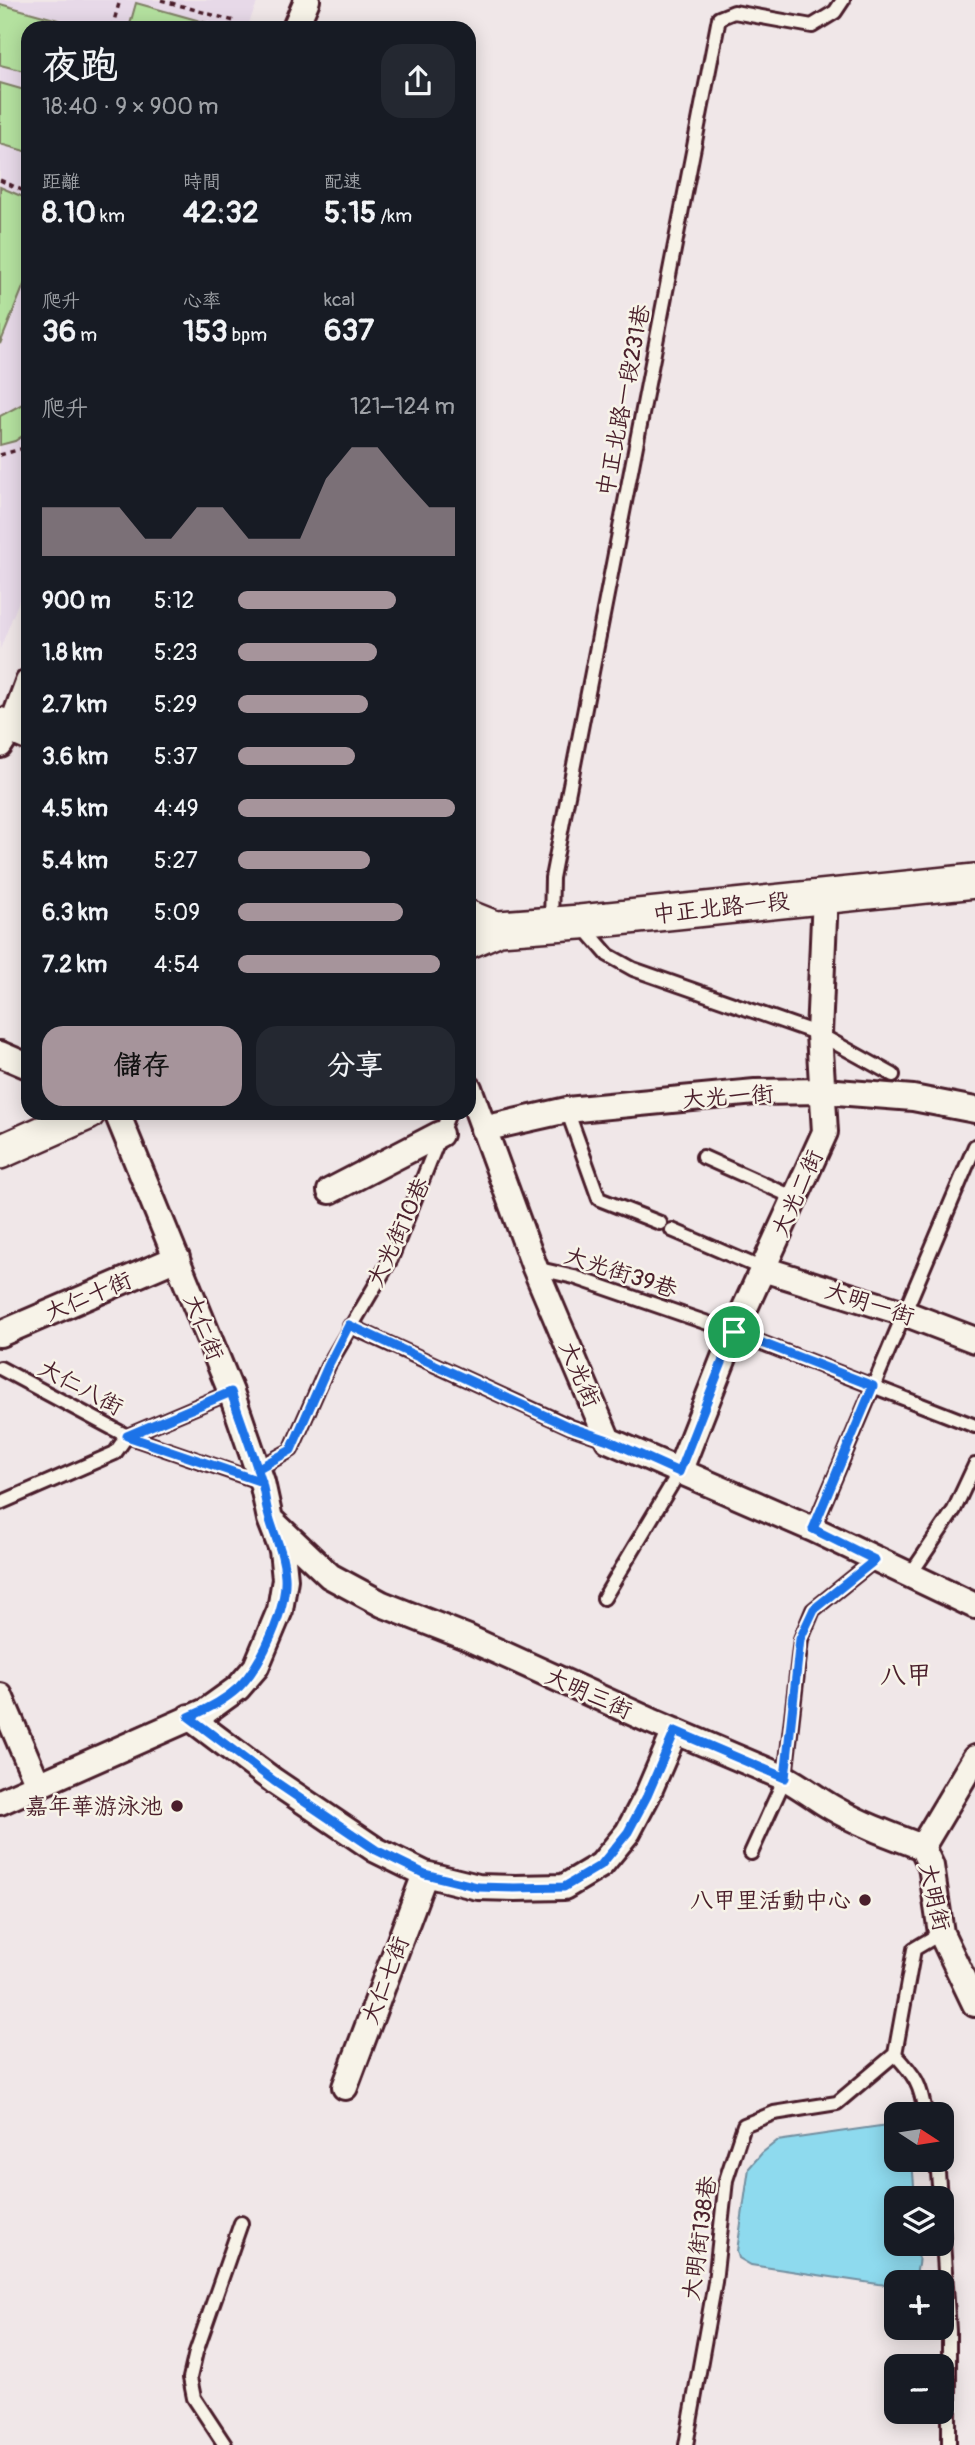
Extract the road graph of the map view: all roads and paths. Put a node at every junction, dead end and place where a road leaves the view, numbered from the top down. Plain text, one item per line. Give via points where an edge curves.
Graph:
1 (120, 0) edge
2 (161, 0) edge
3 (307, 0) edge
4 (843, 0) edge
5 (114, 21) edge
6 (234, 21) dead end
7 (298, 21) edge
8 (0, 180) edge
9 (21, 189) edge
10 (21, 449) edge
11 (0, 455) edge
12 (21, 701) edge
13 (10, 733) edge
14 (975, 881) edge
15 (825, 897) junction
16 (484, 922) edge
17 (565, 923) junction
18 (819, 1034) junction
19 (0, 1054) edge
20 (21, 1063) edge
21 (893, 1075) dead end
22 (824, 1091) junction
23 (476, 1108) edge
24 (567, 1110) junction
25 (975, 1110) edge
26 (72, 1120) edge
27 (120, 1120) edge
28 (444, 1124) edge
29 (483, 1129) junction
30 (975, 1146) edge
31 (0, 1152) edge
32 (703, 1157) dead end
33 (330, 1191) dead end
34 (795, 1198) junction
35 (660, 1223) dead end
36 (672, 1230) dead end
37 (177, 1258) junction
38 (536, 1268) junction
39 (763, 1269) junction
40 (904, 1313) junction
41 (349, 1325) junction
42 (734, 1332) junction
43 (0, 1334) edge
44 (975, 1340) edge
45 (0, 1368) edge
46 (873, 1386) junction
47 (231, 1392) junction
48 (975, 1426) edge
49 (127, 1436) junction
50 (608, 1440) junction
51 (975, 1465) edge
52 (679, 1472) junction
53 (259, 1475) junction
54 (0, 1503) edge
55 (270, 1519) junction
56 (813, 1529) junction
57 (875, 1560) junction
58 (910, 1575) junction
59 (604, 1598) dead end
60 (975, 1606) edge
61 (0, 1696) edge
62 (189, 1717) junction
63 (675, 1731) junction
64 (971, 1774) edge
65 (785, 1778) junction
66 (38, 1785) junction
67 (0, 1802) edge
68 (922, 1847) junction
69 (751, 1853) dead end
70 (425, 1874) junction
71 (941, 1933) junction
72 (975, 2004) edge
73 (895, 2054) junction
74 (345, 2087) dead end
75 (923, 2102) edge
76 (241, 2223) dead end
77 (944, 2256) edge
78 (225, 2445) edge
79 (686, 2445) edge
80 (949, 2445) edge

1 - 5 path
2 - 6 path
3 - 7 street
4 - 17 lane, 中正北路一段231巷 via 835,12 812,26 734,12 719,19 552,878
8 - 9 path
10 - 11 path
12 - 13 street
14 - 15 main road, 中正北路一段
15 - 17 main road, 中正北路一段
15 - 18 street, 大光二街
16 - 17 main road, 中正北路一段
17 - 18 lane via 633,969
18 - 21 lane
18 - 22 street, 大光二街
19 - 20 street
22 - 24 street, 大光一街 via 755,1092
22 - 25 street, 大光一街 via 913,1098
22 - 34 street, 大光二街 via 825,1132
23 - 29 street, 大光街
24 - 29 street, 大光一街
24 - 35 lane via 599,1199
26 - 31 main road
27 - 37 street, 大仁街
28 - 33 street, 大光街10巷
28 - 41 lane, 大光街10巷 via 391,1259
29 - 38 street, 大光街
30 - 40 lane
32 - 34 lane
34 - 39 street, 大光二街
36 - 39 lane
37 - 43 street, 大仁十街
37 - 47 street, 大仁街
38 - 42 lane, 大光街39巷
38 - 50 street, 大光街
39 - 40 street, 大明一街
39 - 42 street, 大光二街
40 - 44 street, 大明一街
40 - 46 lane
41 - 50 lane via 570,1427
41 - 53 lane, 大光街10巷 via 291,1450
42 - 46 lane, 大光街39巷
42 - 52 street, 大光二街
45 - 49 lane, 大仁八街
46 - 48 lane, 大光街39巷
46 - 56 lane
47 - 49 lane
47 - 53 street, 大仁街
49 - 53 lane, 大仁八街
49 - 54 lane via 116,1453
50 - 52 street
51 - 58 lane via 954,1510
52 - 56 street
52 - 59 lane
53 - 55 street, 大仁街
55 - 62 street, 大仁街 via 282,1550 285,1579 271,1633 256,1667 238,1688
55 - 63 street, 大明三街 via 330,1576 382,1604
56 - 57 street
57 - 58 street
57 - 65 lane via 814,1609 800,1639
58 - 60 street
61 - 66 street
62 - 66 street, 大仁街
62 - 70 street via 376,1850
63 - 65 street, 大明三街
63 - 70 street via 628,1832 601,1865 564,1887 478,1887
64 - 68 street, 大明街
65 - 68 street, 大明三街 via 869,1827
65 - 69 lane
66 - 67 street, 大仁街
68 - 71 street, 大明街 via 931,1866
70 - 74 street, 大仁七街
71 - 72 street, 大明街
71 - 73 lane via 915,1949
73 - 75 lane via 915,2077
73 - 79 lane, 大明街138巷 via 837,2103 774,2113 744,2125 726,2180 715,2282
76 - 78 lane via 190,2378 194,2398
77 - 80 lane

